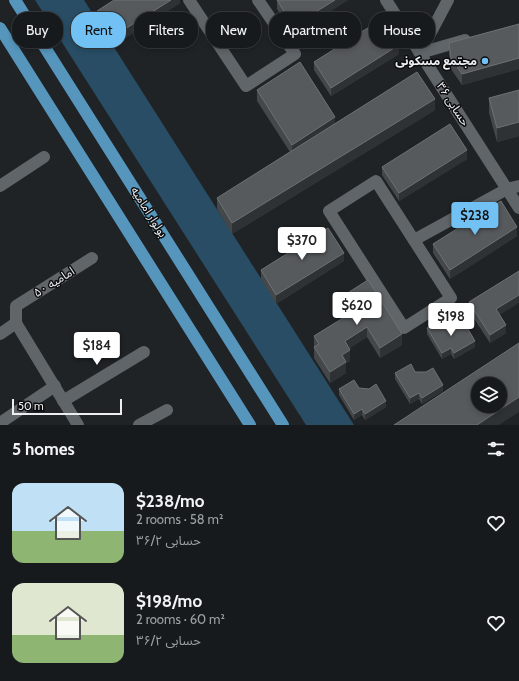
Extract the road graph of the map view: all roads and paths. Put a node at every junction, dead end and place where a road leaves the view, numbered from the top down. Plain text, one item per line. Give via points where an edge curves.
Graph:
1 (15, 0) edge
2 (189, 0) edge
3 (386, 0) edge
4 (448, 0) edge
5 (262, 1) edge
6 (0, 28) edge
7 (473, 38) edge
8 (420, 53) junction
9 (44, 157) dead end
10 (0, 186) edge
11 (519, 186) edge
12 (507, 189) junction
13 (519, 208) edge
14 (414, 240) junction
15 (92, 258) dead end
16 (16, 323) junction
17 (0, 334) edge
18 (144, 352) dead end
19 (55, 386) junction
20 (63, 400) junction
21 (167, 410) dead end
22 (0, 423) edge
23 (78, 425) edge
24 (139, 425) edge
25 (250, 425) edge
26 (282, 425) edge

1 - 26 main road, بولوار امامیه
2 - 5 street via 246,86 295,54
3 - 8 street, حسابی ۳۶
4 - 8 street
6 - 25 main road
7 - 8 street
8 - 12 street, حسابی ۳۶
9 - 10 street
11 - 12 street
12 - 13 street, حسابی ۳۶
12 - 14 street
14 - 14 street via 376,181 329,211 404,328 451,298
15 - 16 street, امامیه ۵۰ via 16,306
16 - 17 street
16 - 19 street
18 - 20 street
19 - 20 street
19 - 22 street
20 - 23 street
21 - 24 street

